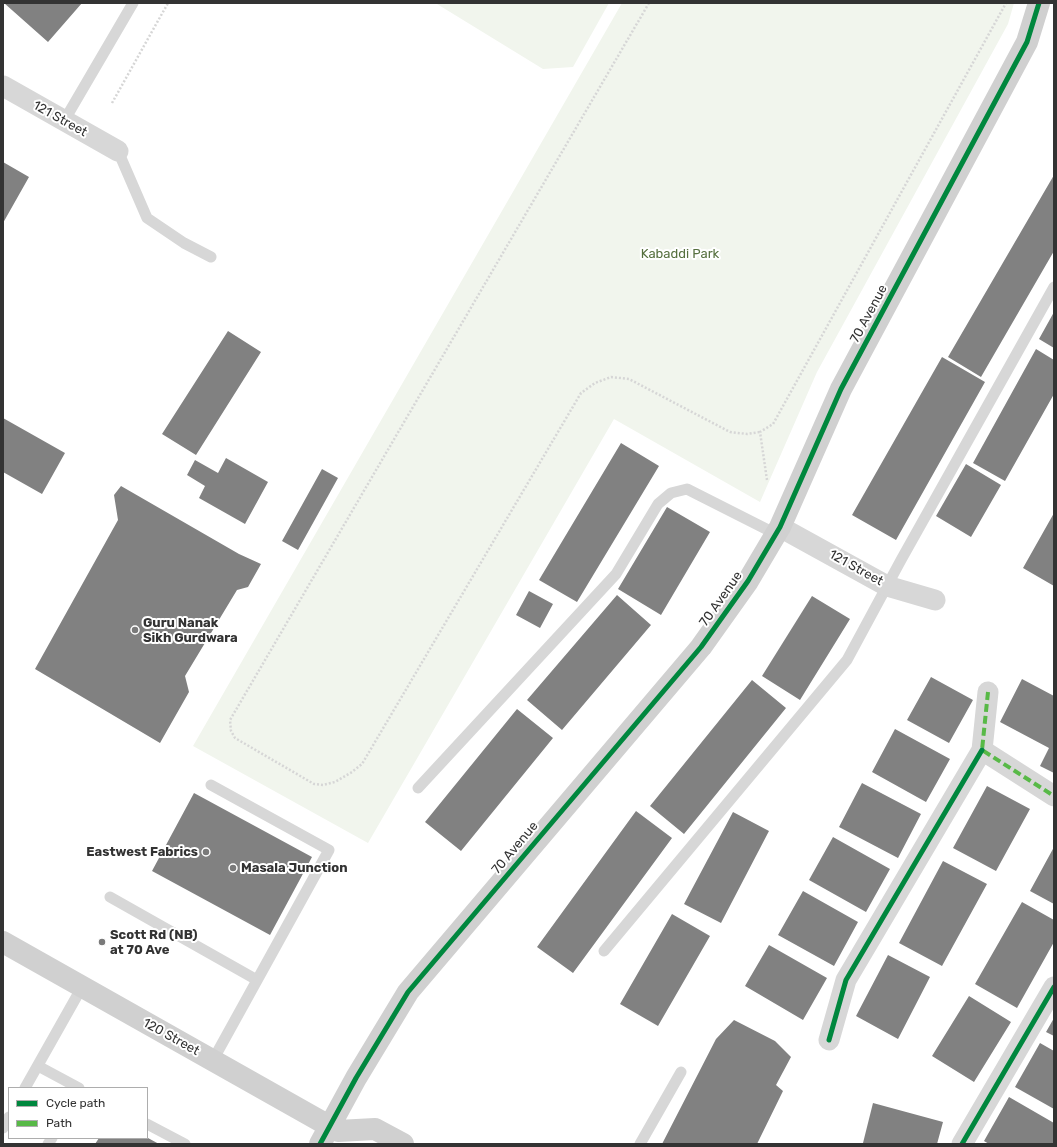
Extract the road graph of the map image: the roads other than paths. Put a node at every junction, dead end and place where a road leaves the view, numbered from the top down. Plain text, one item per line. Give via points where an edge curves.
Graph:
1 (133, 3) edge
2 (1039, 3) edge
3 (3, 86) edge
4 (64, 121) junction
5 (118, 151) joint
6 (211, 257) dead end
7 (1054, 287) edge
8 (778, 531) junction
9 (887, 586) junction
10 (935, 600) dead end
11 (988, 692) dead end
12 (982, 750) junction
13 (211, 785) dead end
14 (418, 788) dead end
15 (1054, 796) edge
16 (110, 897) dead end
17 (3, 942) edge
18 (604, 951) dead end
19 (257, 980) junction
20 (1054, 986) edge
21 (82, 987) junction
22 (829, 1040) dead end
23 (213, 1060) junction
24 (38, 1066) junction
25 (680, 1072) dead end
26 (27, 1087) edge
27 (77, 1087) edge
28 (8, 1119) edge
29 (148, 1125) edge
30 (3, 1128) edge
31 (333, 1136) edge
32 (185, 1144) edge
33 (402, 1144) edge
34 (640, 1144) edge
35 (962, 1144) edge

1 - 4 lane
2 - 8 street, 70 Avenue via 1027,42 841,389
3 - 4 street, 121 Street
4 - 5 street, 121 Street
5 - 6 lane via 147,218 184,243
7 - 9 lane
8 - 9 street, 121 Street
8 - 14 lane via 687,489 670,493 658,504 616,574
8 - 31 street, 70 Avenue via 748,581 701,647 408,992 356,1078
9 - 10 street, 121 Street
9 - 18 lane via 847,660
11 - 12 street
12 - 15 street
12 - 22 street via 846,980
13 - 19 lane via 329,850
16 - 19 lane
17 - 21 street, 120 Street
19 - 23 lane
20 - 35 street
21 - 23 street, 120 Street
21 - 24 lane
23 - 31 street, 120 Street
24 - 26 lane
24 - 27 lane
25 - 34 lane
28 - 30 lane
29 - 32 lane
31 - 33 street via 375,1129

